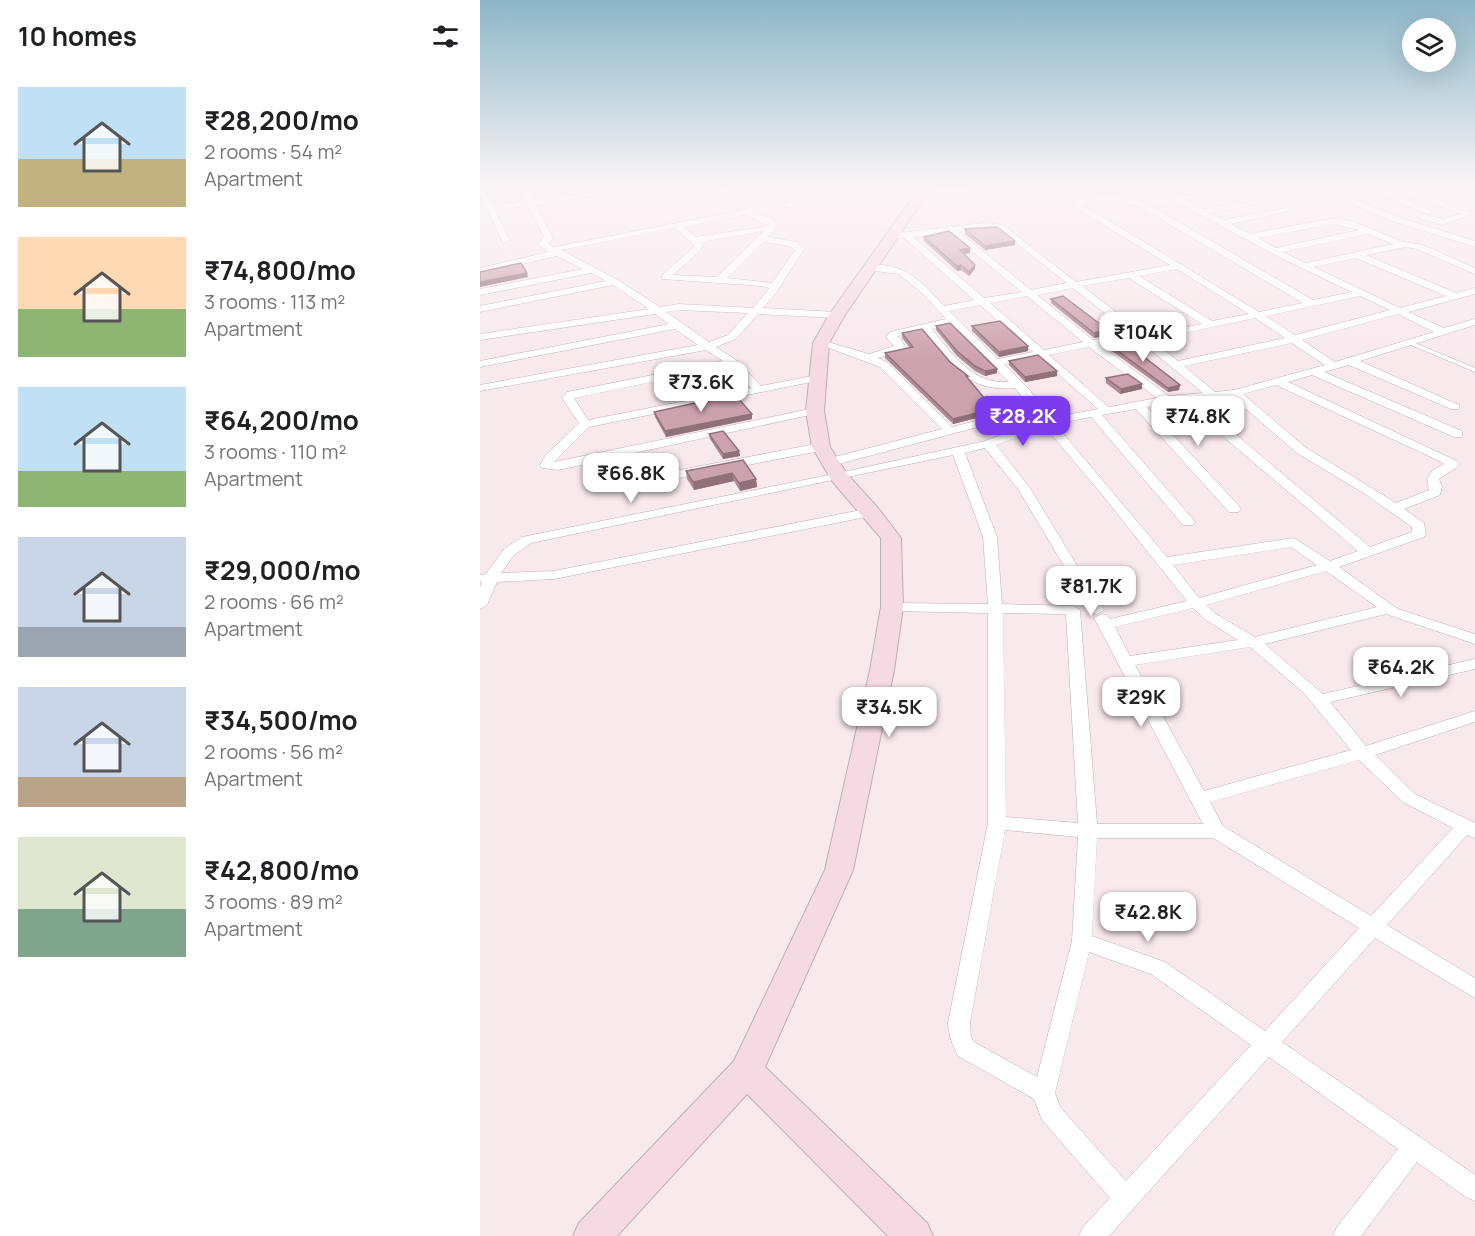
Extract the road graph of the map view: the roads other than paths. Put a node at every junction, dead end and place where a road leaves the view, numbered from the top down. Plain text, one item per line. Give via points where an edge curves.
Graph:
1 (543, 245) edge
2 (587, 245) edge
3 (697, 245) edge
4 (756, 245) edge
5 (796, 245) edge
6 (891, 245) edge
7 (910, 245) edge
8 (970, 245) edge
9 (1021, 245) edge
10 (1142, 245) edge
11 (1211, 245) edge
12 (1264, 245) edge
13 (1304, 245) edge
14 (1402, 245) joint
15 (1275, 251) junction
16 (554, 252) junction
17 (1357, 255) junction
18 (540, 258) junction
19 (480, 261) edge
20 (1178, 266) junction
21 (1305, 266) junction
22 (870, 268) junction
23 (593, 270) junction
24 (480, 271) edge
25 (1475, 271) edge
26 (1130, 274) junction
27 (720, 280) junction
28 (615, 282) junction
29 (1074, 284) junction
30 (774, 286) junction
31 (1475, 291) edge
32 (480, 292) edge
33 (1028, 293) junction
34 (1362, 293) junction
35 (1455, 296) junction
36 (983, 302) junction
37 (1312, 304) junction
38 (480, 309) edge
39 (656, 309) junction
40 (942, 309) junction
41 (756, 310) junction
42 (1402, 311) junction
43 (837, 315) junction
44 (1259, 316) junction
45 (953, 321) junction
46 (1475, 322) edge
47 (1211, 325) junction
48 (676, 326) junction
49 (925, 327) junction
50 (1443, 332) junction
51 (1141, 336) junction
52 (480, 337) edge
53 (1294, 339) junction
54 (1408, 342) junction
55 (821, 343) junction
56 (1092, 344) junction
57 (708, 346) junction
58 (1040, 354) junction
59 (868, 358) junction
60 (732, 362) junction
61 (1350, 362) junction
62 (995, 363) junction
63 (480, 364) edge
64 (1175, 364) junction
65 (1333, 365) junction
66 (1475, 370) edge
67 (1315, 372) junction
68 (817, 378) junction
69 (1277, 381) junction
70 (1018, 384) junction
71 (480, 388) edge
72 (759, 390) junction
73 (1235, 393) junction
74 (1212, 395) junction
75 (1190, 398) junction
76 (1167, 400) junction
77 (1139, 405) junction
78 (1455, 407) dead end
79 (1038, 408) junction
80 (815, 411) junction
81 (1102, 413) junction
82 (1047, 422) junction
83 (585, 424) junction
84 (950, 431) junction
85 (1458, 434) dead end
86 (988, 444) junction
87 (958, 451) junction
88 (610, 454) junction
89 (830, 462) junction
90 (1234, 509) dead end
91 (1394, 509) junction
92 (871, 512) junction
93 (1188, 522) dead end
94 (1369, 553) junction
95 (1162, 562) junction
96 (1329, 566) junction
97 (486, 578) edge
98 (1196, 603) junction
99 (480, 605) edge
100 (892, 607) junction
101 (1388, 609) junction
102 (995, 610) junction
103 (1073, 610) junction
104 (1102, 617) junction
105 (1475, 639) edge
106 (1253, 642) junction
107 (1125, 662) junction
108 (1475, 664) edge
109 (1318, 700) junction
110 (1475, 716) edge
111 (1363, 753) junction
112 (1198, 799) junction
113 (998, 823) junction
114 (1470, 828) edge
115 (1088, 831) junction
116 (1216, 831) junction
117 (1372, 926) junction
118 (1082, 941) junction
119 (1475, 989) edge
120 (1267, 1044) junction
121 (746, 1071) junction
122 (1044, 1093) junction
123 (1414, 1147) junction
124 (1475, 1188) edge
125 (1126, 1198) junction
126 (592, 1236) edge
127 (914, 1236) edge
128 (1092, 1236) edge
129 (1346, 1236) edge

1 - 16 street
2 - 16 street
3 - 27 street via 698,248 665,277
4 - 27 street
5 - 30 street via 800,249
6 - 22 main road
7 - 36 street
8 - 33 street
9 - 29 street
10 - 20 street
11 - 37 street
12 - 15 street
13 - 15 street
14 - 17 street
14 - 25 street via 1413,245
15 - 21 street
16 - 18 street
16 - 23 street
17 - 21 street
17 - 35 street
18 - 19 street via 521,255
18 - 24 street
20 - 26 street
20 - 44 street
21 - 34 street
22 - 40 street via 902,272
22 - 43 main road
23 - 28 street
23 - 32 street
26 - 29 street
26 - 47 street
27 - 30 street
28 - 38 street
28 - 39 street
29 - 33 street
29 - 51 street
30 - 41 street
31 - 35 street
33 - 36 street
33 - 56 street
34 - 37 street
34 - 42 street
35 - 42 street
36 - 40 street
36 - 58 street
37 - 44 street
39 - 41 street via 679,306
39 - 48 street
39 - 52 street
40 - 45 street
41 - 43 street
41 - 57 street via 732,337
42 - 50 street
42 - 53 street
43 - 55 main road
44 - 47 street
44 - 53 street
45 - 49 street
45 - 62 street
46 - 50 street
47 - 51 street
48 - 57 street
48 - 63 street
49 - 59 street via 894,334 891,337 900,348
49 - 70 street via 973,378 996,386
50 - 54 street
51 - 56 street
51 - 64 street
53 - 64 street
53 - 65 street
54 - 61 street
54 - 66 lane
55 - 59 street
55 - 68 main road
56 - 58 street
56 - 76 street
57 - 60 street
57 - 71 street
58 - 62 street
58 - 81 street
59 - 84 street via 884,365
60 - 72 street
60 - 83 street via 571,394 568,398
61 - 65 street
61 - 78 street
62 - 70 street
64 - 74 street
65 - 67 street
67 - 69 street
67 - 85 street
68 - 72 street
68 - 80 main road
69 - 73 street
69 - 91 street via 1453,464 1433,479 1435,492
70 - 79 street
72 - 83 street
73 - 74 street
73 - 91 street via 1301,450
74 - 75 street
75 - 76 street
75 - 94 street
76 - 77 street
77 - 81 street
77 - 90 street
79 - 82 street
79 - 84 street
80 - 88 street
80 - 89 main road
81 - 82 street
81 - 93 street
82 - 86 street
82 - 95 street
83 - 88 street via 546,465 558,466
84 - 89 street
86 - 87 street
86 - 104 street via 1024,488
87 - 89 street
87 - 102 street via 990,537
88 - 89 street via 611,485 617,486
89 - 92 main road
89 - 97 street via 533,538 507,551
91 - 94 street via 1419,526 1419,534
92 - 97 street via 554,575
92 - 100 main road via 891,538
94 - 96 street
95 - 96 street via 1290,542 1298,543
95 - 98 street
96 - 98 street
96 - 101 street
97 - 99 street
98 - 104 street
98 - 106 street via 1211,617
100 - 102 street
100 - 121 main road via 839,870
101 - 105 street
101 - 106 street
102 - 103 street
102 - 113 street
103 - 104 street
103 - 115 street
104 - 107 street
106 - 107 street
106 - 109 street
107 - 112 street
108 - 109 street
109 - 111 street
110 - 111 street
111 - 112 street
111 - 114 street via 1409,798
112 - 116 street
113 - 115 street
113 - 122 street via 959,1023 960,1038 966,1049
114 - 117 street
115 - 116 street
115 - 118 street
116 - 117 street
117 - 119 street
117 - 120 street
118 - 120 street via 1158,968
118 - 122 street
120 - 123 street
120 - 125 street
121 - 126 main road
121 - 127 main road
122 - 125 street via 1050,1113
123 - 124 street
123 - 129 street
125 - 128 street

